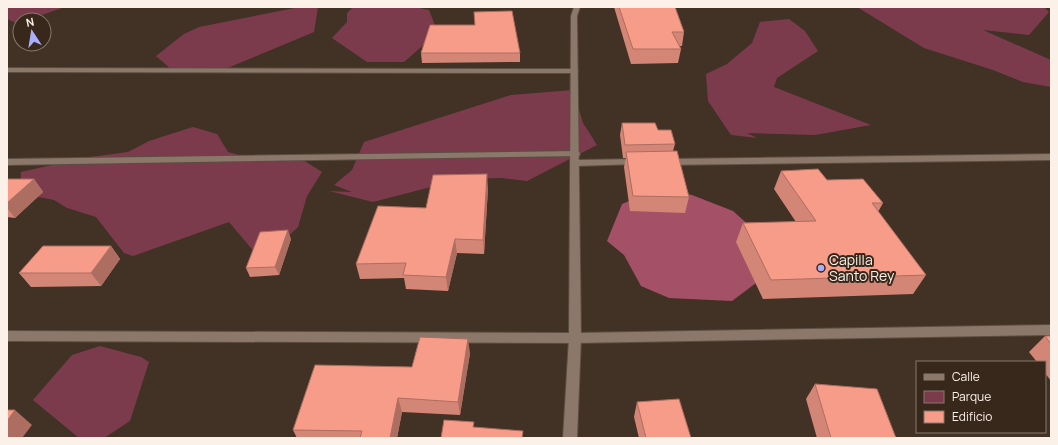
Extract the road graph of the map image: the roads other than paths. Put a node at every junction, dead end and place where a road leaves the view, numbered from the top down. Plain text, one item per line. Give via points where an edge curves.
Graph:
1 (577, 7) edge
2 (7, 70) edge
3 (574, 71) junction
4 (1051, 157) edge
5 (576, 159) junction
6 (7, 162) edge
7 (1051, 330) edge
8 (7, 336) edge
9 (575, 338) junction
10 (570, 438) edge

1 - 3 street via 574,16
2 - 3 street
3 - 5 street
4 - 5 street via 651,162
5 - 6 street
5 - 9 street
7 - 9 street
8 - 9 street
9 - 10 street

